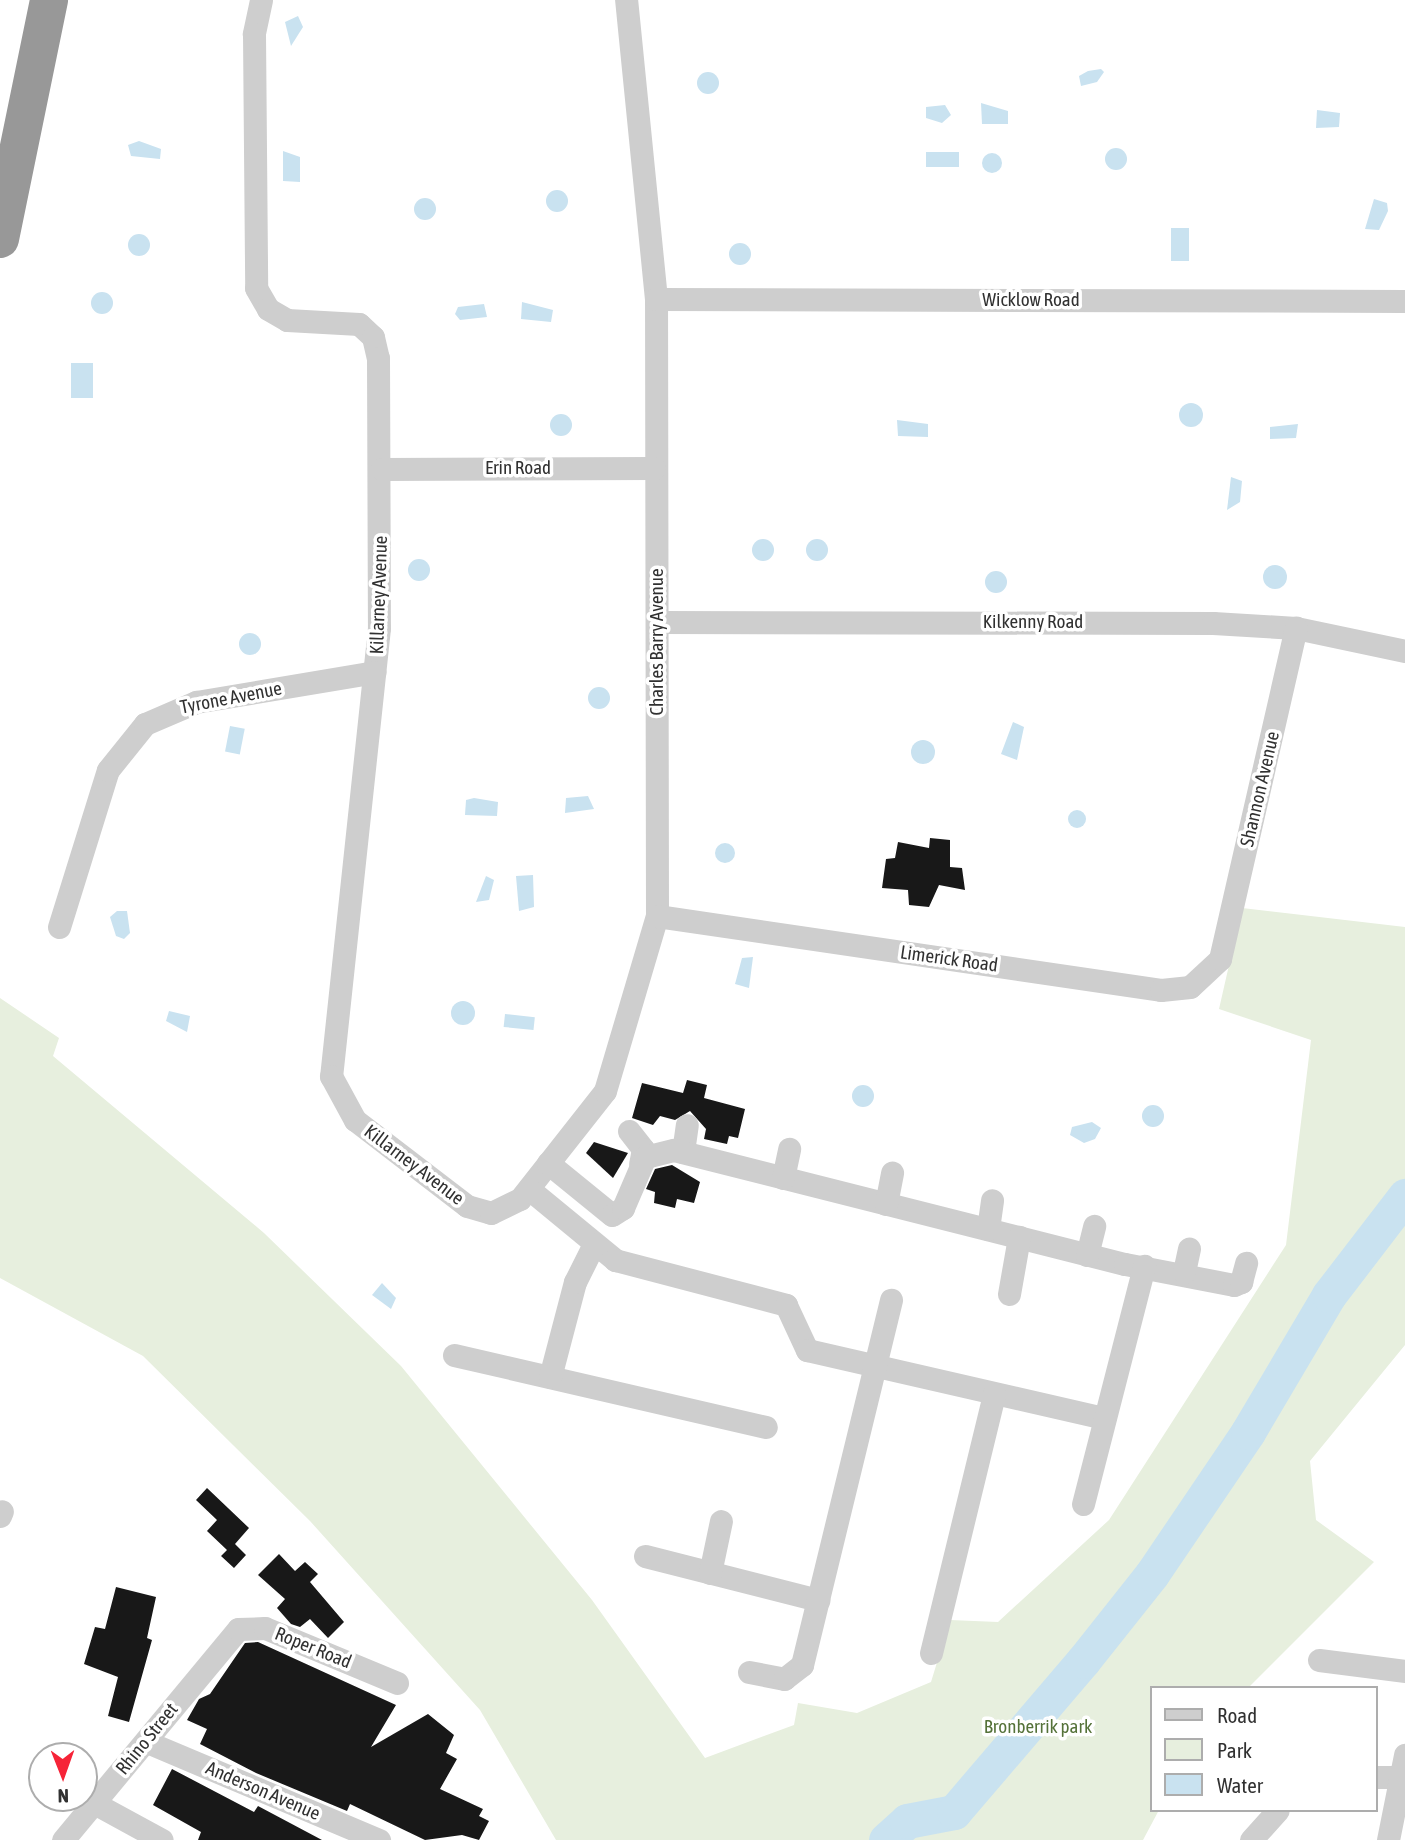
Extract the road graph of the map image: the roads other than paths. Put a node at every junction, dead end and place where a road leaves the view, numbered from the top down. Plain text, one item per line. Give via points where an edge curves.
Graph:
1 (49, 0) edge
2 (261, 0) edge
3 (626, 0) edge
4 (0, 239) edge
5 (656, 299) junction
6 (1405, 301) edge
7 (654, 468) junction
8 (382, 469) junction
9 (658, 622) junction
10 (1296, 628) junction
11 (1405, 651) edge
12 (375, 672) junction
13 (657, 916) junction
14 (60, 927) dead end
15 (1223, 950) joint
16 (687, 1125) dead end
17 (629, 1131) dead end
18 (789, 1149) dead end
19 (682, 1152) junction
20 (548, 1163) junction
21 (640, 1164) junction
22 (892, 1173) dead end
23 (783, 1178) junction
24 (529, 1189) junction
25 (992, 1200) dead end
26 (476, 1210) joint
27 (900, 1214) junction
28 (1094, 1226) dead end
29 (606, 1235) junction
30 (1002, 1237) junction
31 (1189, 1249) dead end
32 (1087, 1255) junction
33 (1246, 1263) dead end
34 (1131, 1271) junction
35 (1194, 1282) junction
36 (1009, 1294) dead end
37 (891, 1300) dead end
38 (454, 1355) dead end
39 (873, 1367) junction
40 (550, 1377) junction
41 (994, 1395) junction
42 (1104, 1418) junction
43 (766, 1427) dead end
44 (1083, 1504) dead end
45 (721, 1521) dead end
46 (645, 1556) dead end
47 (710, 1573) junction
48 (818, 1600) junction
49 (227, 1635) joint
50 (931, 1653) dead end
51 (1319, 1660) dead end
52 (1405, 1671) edge
53 (749, 1672) dead end
54 (397, 1683) dead end
55 (147, 1742) junction
56 (1403, 1766) edge
57 (1377, 1776) edge
58 (98, 1798) edge
59 (98, 1805) edge
60 (86, 1812) edge
61 (1277, 1812) edge
62 (1400, 1813) edge
63 (63, 1840) edge
64 (162, 1840) edge
65 (379, 1840) edge
66 (1251, 1840) edge
67 (1388, 1840) edge

1 - 4 highway
2 - 8 street, Killarney Avenue via 254,34 253,276 260,298 277,316 347,321 373,337
3 - 5 street, Charles Barry Avenue
5 - 6 street, Wicklow Road
5 - 7 street, Charles Barry Avenue
7 - 8 street, Erin Road
7 - 9 street, Charles Barry Avenue
8 - 12 street, Killarney Avenue
9 - 10 street, Kilkenny Road
9 - 13 street, Charles Barry Avenue
10 - 11 street, Kilkenny Road
10 - 15 street, Shannon Avenue
12 - 14 street, Tyrone Avenue via 196,702 145,724 107,770
12 - 26 street, Killarney Avenue via 331,1076 355,1120
13 - 15 street, Limerick Road via 1161,990 1199,982
13 - 20 street, Charles Barry Avenue via 616,1070
16 - 19 street
17 - 21 street via 643,1149
18 - 23 street
19 - 21 street via 655,1152
19 - 23 street via 704,1168
20 - 24 street, Charles Barry Avenue
20 - 29 street via 593,1203
21 - 29 street
22 - 27 street
23 - 27 street via 806,1193
24 - 26 street, Charles Barry Avenue via 508,1209
24 - 29 street
25 - 30 street
27 - 30 street
28 - 32 street
29 - 39 street via 786,1305 801,1345
29 - 40 street via 575,1282
30 - 32 street via 1041,1251
30 - 36 street
31 - 35 street
32 - 34 street
33 - 35 street via 1241,1282 1234,1285
34 - 35 street
34 - 42 street
37 - 39 street
38 - 40 street
39 - 41 street
39 - 48 street
40 - 43 street
41 - 42 street
41 - 50 street
42 - 44 street
45 - 47 street
46 - 47 street
47 - 48 street
48 - 53 street via 798,1671 784,1679
49 - 54 street, Roper Road via 265,1628
49 - 55 street, Rhino Street
51 - 52 street
55 - 58 street, Rhino Street
55 - 65 street, Anderson Avenue
56 - 57 street
56 - 62 street
59 - 64 street
60 - 63 street, Rhino Street
61 - 66 street
62 - 67 street

